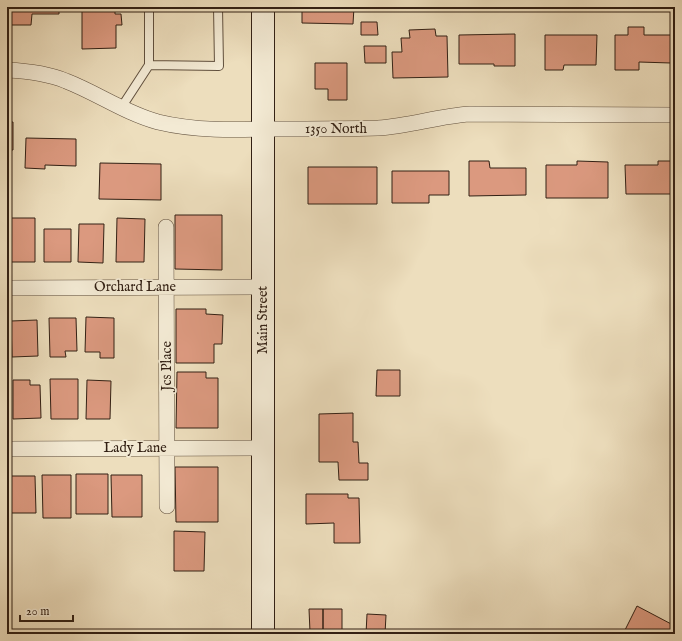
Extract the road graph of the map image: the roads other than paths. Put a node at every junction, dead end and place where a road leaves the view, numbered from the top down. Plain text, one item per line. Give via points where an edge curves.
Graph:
1 (149, 7) edge
2 (218, 7) edge
3 (262, 7) edge
4 (149, 65) junction
5 (7, 70) edge
6 (121, 108) junction
7 (675, 115) edge
8 (263, 129) junction
9 (166, 226) dead end
10 (167, 287) junction
11 (263, 287) junction
12 (7, 288) edge
13 (167, 448) junction
14 (263, 448) junction
15 (7, 449) edge
16 (167, 506) dead end
17 (263, 634) edge

1 - 4 lane
2 - 4 lane via 219,66
3 - 8 main road, Main Street
4 - 6 lane
5 - 6 street, 1350 North via 51,76 79,86
6 - 8 street, 1350 North via 138,116 177,126
7 - 8 street, 1350 North via 470,114 384,128
8 - 11 main road, Main Street
9 - 10 street, Jcs Place
10 - 11 street, Orchard Lane
10 - 12 street, Orchard Lane
10 - 13 street, Jcs Place
11 - 14 main road, Main Street
13 - 14 street, Lady Lane
13 - 15 street, Lady Lane
13 - 16 street, Jcs Place
14 - 17 main road, Main Street

